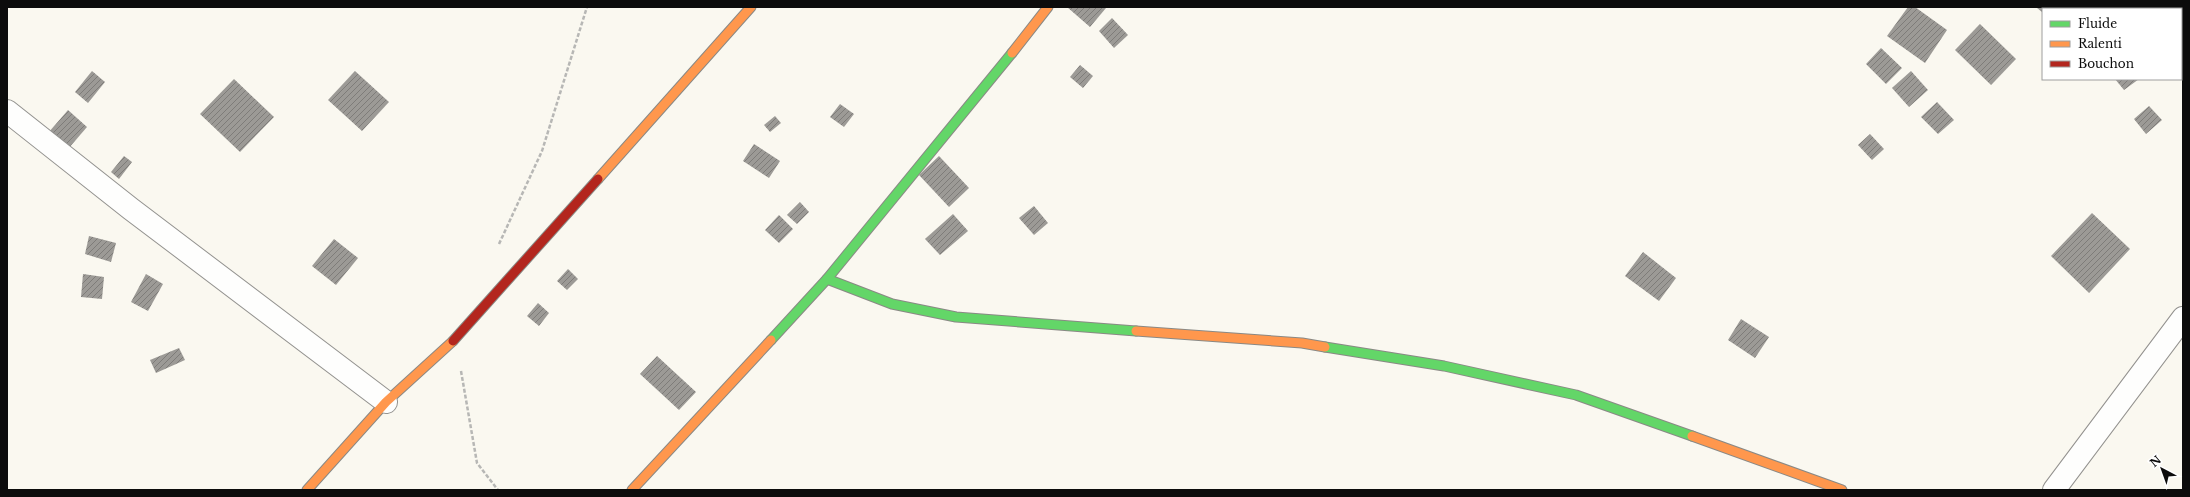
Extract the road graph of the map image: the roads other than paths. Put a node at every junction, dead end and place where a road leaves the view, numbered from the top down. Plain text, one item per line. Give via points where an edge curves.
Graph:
1 (750, 7) edge
2 (1048, 7) edge
3 (7, 111) edge
4 (827, 279) junction
5 (2183, 318) edge
6 (386, 402) junction
7 (307, 490) edge
8 (632, 490) edge
9 (1842, 490) edge
10 (2054, 490) edge

1 - 6 street via 456,338
2 - 4 street
3 - 6 street via 130,209
4 - 8 street
4 - 9 street via 892,304 956,317 1302,343 1444,366 1576,395
5 - 10 street
6 - 7 street

